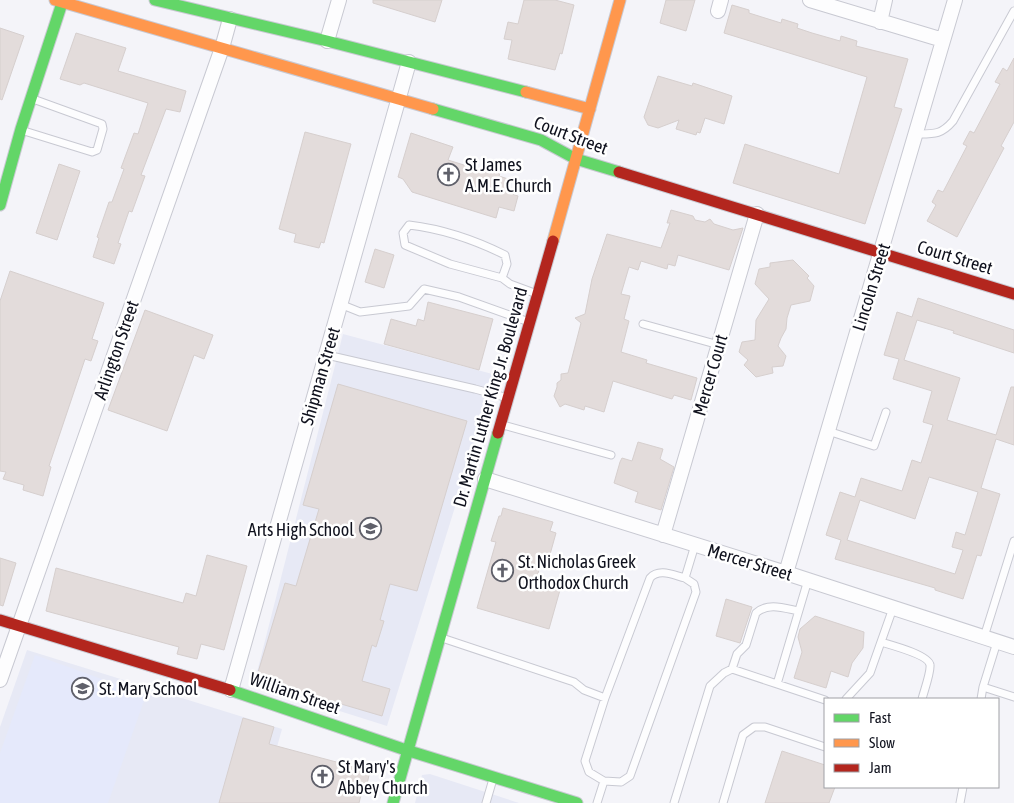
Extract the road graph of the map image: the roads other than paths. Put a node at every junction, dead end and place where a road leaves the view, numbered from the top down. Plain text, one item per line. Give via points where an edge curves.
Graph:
1 (155, 0) edge
2 (339, 0) edge
3 (620, 0) edge
4 (810, 0) edge
5 (885, 0) edge
6 (955, 0) edge
7 (60, 1) edge
8 (175, 3) edge
9 (1014, 11) edge
10 (230, 19) junction
11 (880, 22) junction
12 (943, 40) junction
13 (327, 41) junction
14 (222, 48) junction
15 (410, 62) junction
16 (31, 98) junction
17 (398, 98) junction
18 (590, 109) junction
19 (21, 130) junction
20 (916, 134) junction
21 (576, 159) junction
22 (1, 201) edge
23 (757, 214) junction
24 (882, 253) junction
25 (502, 278) junction
26 (537, 294) junction
27 (1014, 294) edge
28 (340, 304) junction
29 (530, 323) junction
30 (644, 324) dead end
31 (719, 345) junction
32 (327, 355) junction
33 (508, 398) junction
34 (886, 412) dead end
35 (500, 424) junction
36 (828, 431) junction
37 (611, 455) dead end
38 (485, 479) junction
39 (663, 535) junction
40 (1014, 541) edge
41 (695, 545) junction
42 (786, 573) junction
43 (685, 578) junction
44 (808, 580) junction
45 (893, 608) junction
46 (798, 611) junction
47 (0, 620) edge
48 (19, 626) junction
49 (440, 638) junction
50 (990, 640) junction
51 (881, 642) junction
52 (1014, 647) edge
53 (732, 670) junction
54 (0, 680) edge
55 (777, 684) junction
56 (984, 687) junction
57 (232, 690) junction
58 (1014, 697) edge
59 (605, 698) junction
60 (847, 698) edge
61 (922, 698) edge
62 (981, 698) edge
63 (824, 700) edge
64 (824, 747) edge
65 (406, 750) junction
66 (493, 776) junction
67 (604, 781) junction
68 (963, 788) edge
69 (393, 803) edge
70 (486, 803) edge
71 (577, 803) edge
72 (597, 803) edge
73 (674, 803) edge
74 (723, 803) edge
75 (960, 803) edge

1 - 8 street, Court Street
2 - 13 street
3 - 18 street, Dr. Martin Luther King Jr. Boulevard
4 - 11 street
5 - 11 street
6 - 12 street, Lincoln Street
7 - 14 street, Court Street
7 - 16 street
8 - 10 street, Court Street
9 - 20 lane via 953,121 936,134
10 - 13 street, Court Street
10 - 14 street, Arlington Street
11 - 12 street
12 - 20 street, Lincoln Street
13 - 15 street, Court Street
14 - 17 street, Court Street
14 - 48 street, Arlington Street
15 - 17 street, Shipman Street
15 - 18 street, Court Street
16 - 19 street
16 - 19 lane via 102,124 97,150 92,152
17 - 21 street, Court Street via 541,140
17 - 28 street, Shipman Street
18 - 21 street, Dr. Martin Luther King Jr. Boulevard
19 - 22 street
20 - 24 street, Lincoln Street
21 - 23 street, Court Street
21 - 26 street, Dr. Martin Luther King Jr. Boulevard
23 - 24 street, Court Street
23 - 31 street, Mercer Court
24 - 27 street, Court Street
24 - 36 street, Lincoln Street
25 - 25 lane via 424,255 405,246 403,232 410,225 433,228 486,246 505,255 507,264
25 - 26 lane
26 - 29 street, Dr. Martin Luther King Jr. Boulevard
28 - 29 lane via 360,312 409,306 424,289 459,297
28 - 32 street, Shipman Street
29 - 33 street, Dr. Martin Luther King Jr. Boulevard
30 - 31 lane
31 - 39 street, Mercer Court
32 - 33 lane
32 - 57 street, Shipman Street
33 - 35 street, Dr. Martin Luther King Jr. Boulevard
34 - 36 lane via 874,446
35 - 37 lane
35 - 38 street, Dr. Martin Luther King Jr. Boulevard
36 - 42 street, Lincoln Street
38 - 39 street, Mercer Street
38 - 49 street, Dr. Martin Luther King Jr. Boulevard
39 - 41 street, Mercer Street
40 - 50 lane
41 - 42 street, Mercer Street
41 - 43 lane
42 - 44 street, Mercer Street
43 - 59 lane via 660,572 650,578
43 - 67 lane via 694,584 696,592 630,776 621,782
44 - 45 street, Mercer Street
44 - 46 lane
45 - 50 street, Mercer Street
45 - 51 lane
46 - 53 lane via 775,606 759,610 746,645 737,654
46 - 55 lane
47 - 48 street, William Street
48 - 54 street, Arlington Street
48 - 57 street, William Street
49 - 59 lane via 574,682 584,690
49 - 65 street, Dr. Martin Luther King Jr. Boulevard
50 - 52 street, Mercer Street
50 - 56 lane
51 - 60 lane via 870,673
51 - 61 lane via 923,656 928,661 930,667
53 - 55 lane
53 - 73 lane via 710,686
55 - 63 lane
56 - 58 lane
56 - 62 lane
57 - 65 street, William Street
59 - 67 lane via 585,761 589,772
64 - 74 lane via 765,727 754,727 743,736
65 - 66 street, William Street
65 - 69 street, Dr. Martin Luther King Jr. Boulevard
66 - 70 lane
66 - 71 street, William Street
67 - 72 lane
68 - 75 lane

